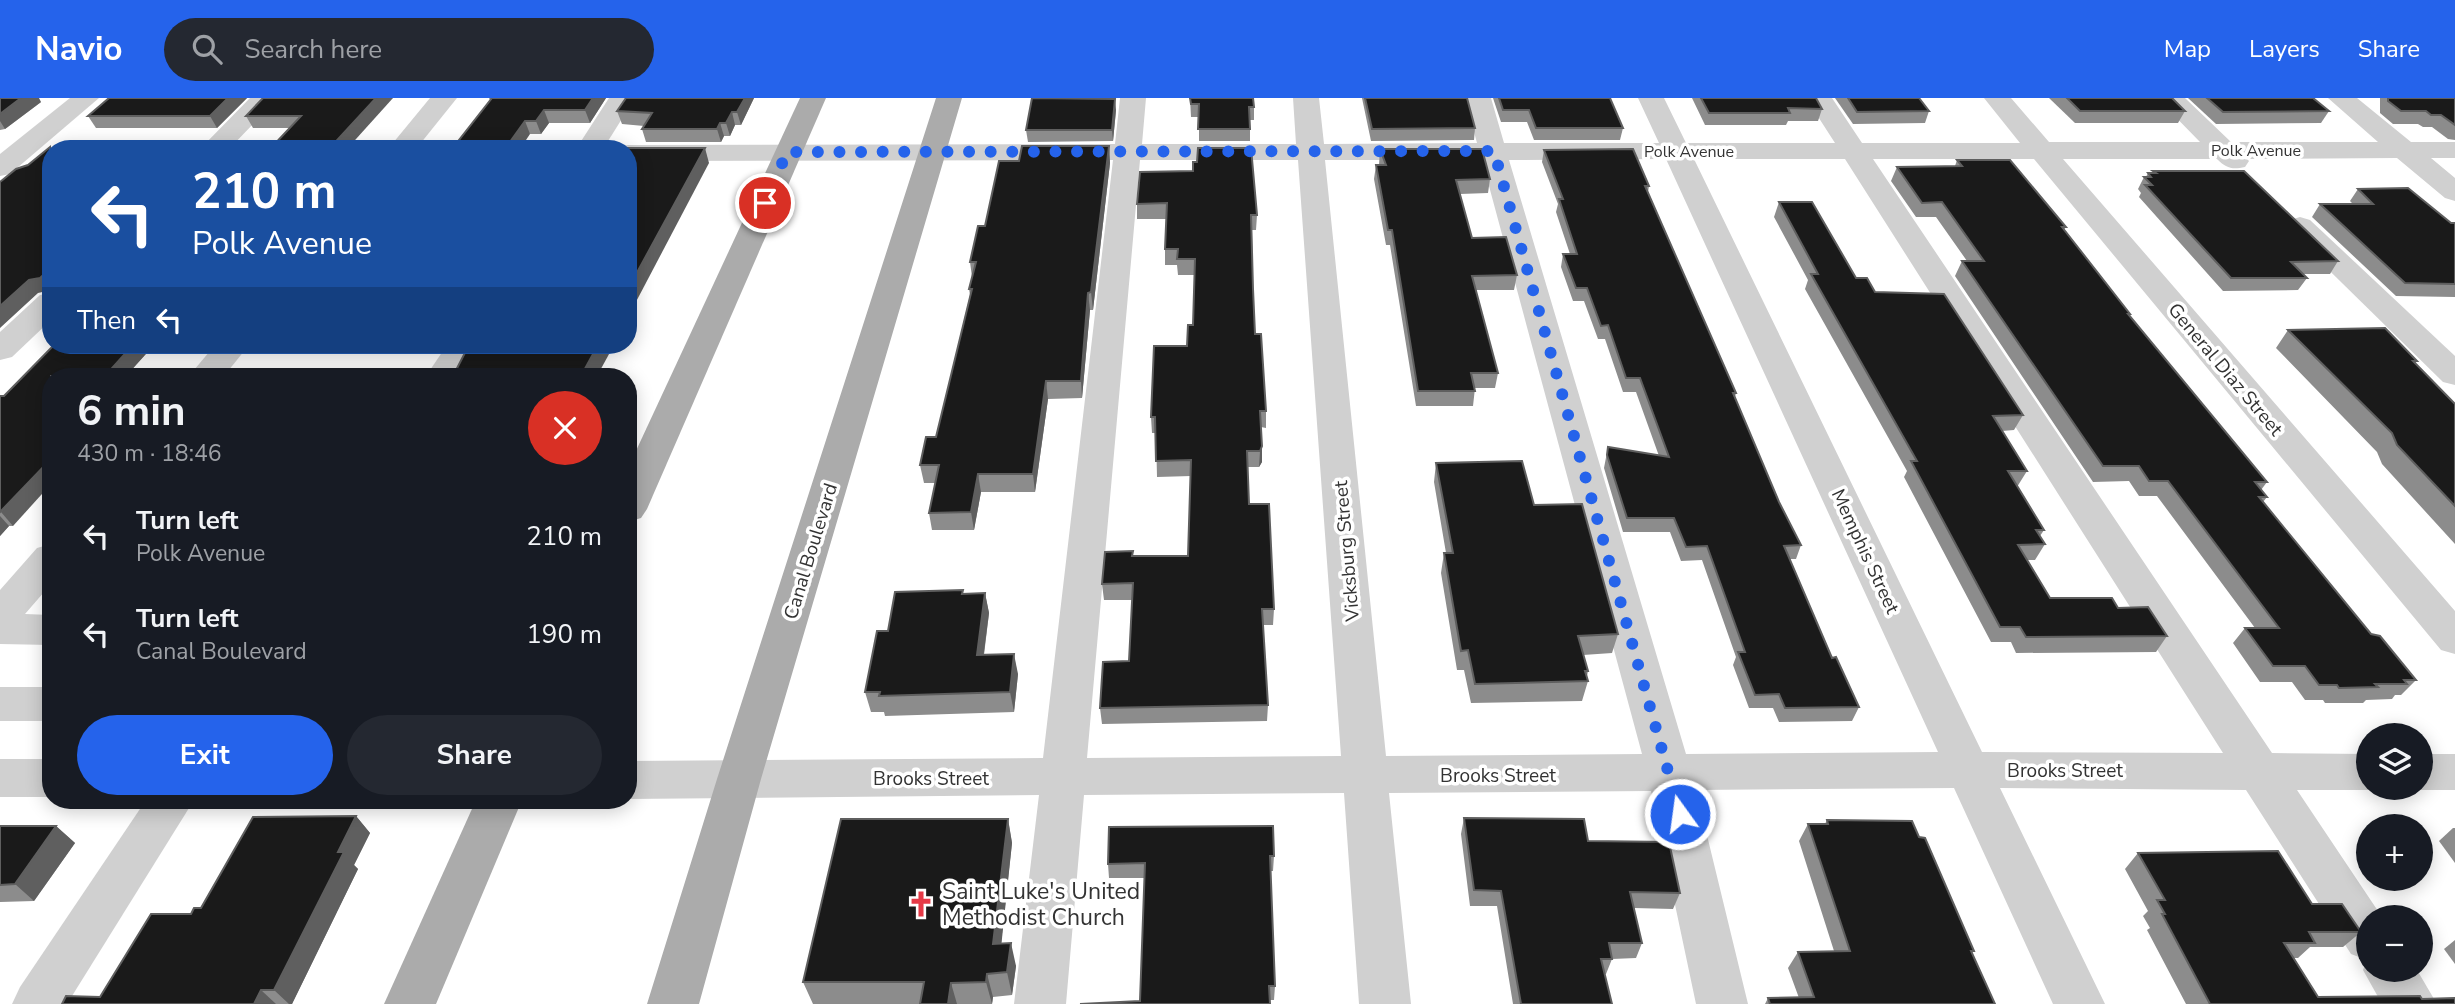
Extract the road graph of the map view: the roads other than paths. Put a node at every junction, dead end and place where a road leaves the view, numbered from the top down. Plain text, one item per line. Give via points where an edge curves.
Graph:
1 (86, 98) edge
2 (265, 98) edge
3 (444, 98) edge
4 (622, 98) edge
5 (813, 98) edge
6 (949, 98) edge
7 (1133, 98) edge
8 (1306, 98) edge
9 (1478, 98) edge
10 (1651, 98) edge
11 (1819, 98) edge
12 (1997, 98) edge
13 (2170, 98) edge
14 (2341, 98) edge
15 (222, 140) edge
16 (409, 140) edge
17 (595, 140) edge
18 (2224, 150) junction
19 (2404, 150) junction
20 (2455, 150) edge
21 (1494, 151) junction
22 (1676, 151) junction
23 (1854, 151) junction
24 (2042, 151) junction
25 (787, 152) junction
26 (933, 152) junction
27 (1128, 152) junction
28 (1311, 152) junction
29 (637, 153) edge
30 (42, 155) edge
31 (6, 159) edge
32 (2249, 176) edge
33 (2455, 192) edge
34 (2279, 205) edge
35 (42, 311) edge
36 (0, 350) edge
37 (225, 354) edge
38 (213, 368) edge
39 (2455, 374) edge
40 (637, 489) edge
41 (42, 570) edge
42 (0, 617) edge
43 (0, 629) edge
44 (42, 630) edge
45 (2455, 639) edge
46 (0, 704) edge
47 (42, 704) edge
48 (1969, 770) junction
49 (2258, 771) junction
50 (2356, 772) edge
51 (2433, 772) edge
52 (2455, 772) edge
53 (1670, 774) junction
54 (1365, 776) junction
55 (1063, 777) junction
56 (0, 778) edge
57 (42, 778) edge
58 (739, 779) junction
59 (637, 780) edge
60 (165, 809) edge
61 (495, 809) edge
62 (2356, 920) edge
63 (2396, 982) edge
64 (38, 1004) edge
65 (410, 1004) edge
66 (673, 1004) edge
67 (1040, 1004) edge
68 (1385, 1004) edge
69 (1721, 1004) edge
70 (2079, 1004) edge
71 (2411, 1004) edge

1 - 31 street
2 - 15 street
3 - 16 street
4 - 17 street
5 - 25 main road
6 - 26 main road, Canal Boulevard
7 - 27 street
8 - 28 street, Vicksburg Street
9 - 21 street
10 - 22 street, Memphis Street
11 - 23 street
12 - 24 street, General Diaz Street
13 - 18 street
14 - 19 street
18 - 19 street, Polk Avenue
18 - 24 street, Polk Avenue
18 - 32 street
19 - 20 street, Polk Avenue
19 - 33 street
21 - 22 street, Polk Avenue
21 - 28 street, Polk Avenue
21 - 53 street
22 - 23 street, Polk Avenue
22 - 48 street, Memphis Street
23 - 24 street, Polk Avenue
23 - 49 street
24 - 45 street, General Diaz Street
25 - 26 street, Polk Avenue
25 - 29 street, Polk Avenue
25 - 40 main road
26 - 27 street, Polk Avenue
26 - 58 main road, Canal Boulevard
27 - 28 street, Polk Avenue
27 - 55 street
28 - 54 street, Vicksburg Street
30 - 31 street
34 - 39 street
35 - 36 street
37 - 38 street
41 - 42 street
43 - 44 street
46 - 47 street
48 - 49 street, Brooks Street
48 - 53 street, Brooks Street
48 - 70 street, Memphis Street
49 - 50 street, Brooks Street
49 - 62 street
51 - 52 street
53 - 54 street, Brooks Street
53 - 69 street
54 - 55 street, Brooks Street
54 - 68 street, Vicksburg Street
55 - 58 street, Brooks Street
55 - 67 street
56 - 57 street
58 - 59 street, Brooks Street
58 - 66 main road, Canal Boulevard
60 - 64 street
61 - 65 main road
63 - 71 street

